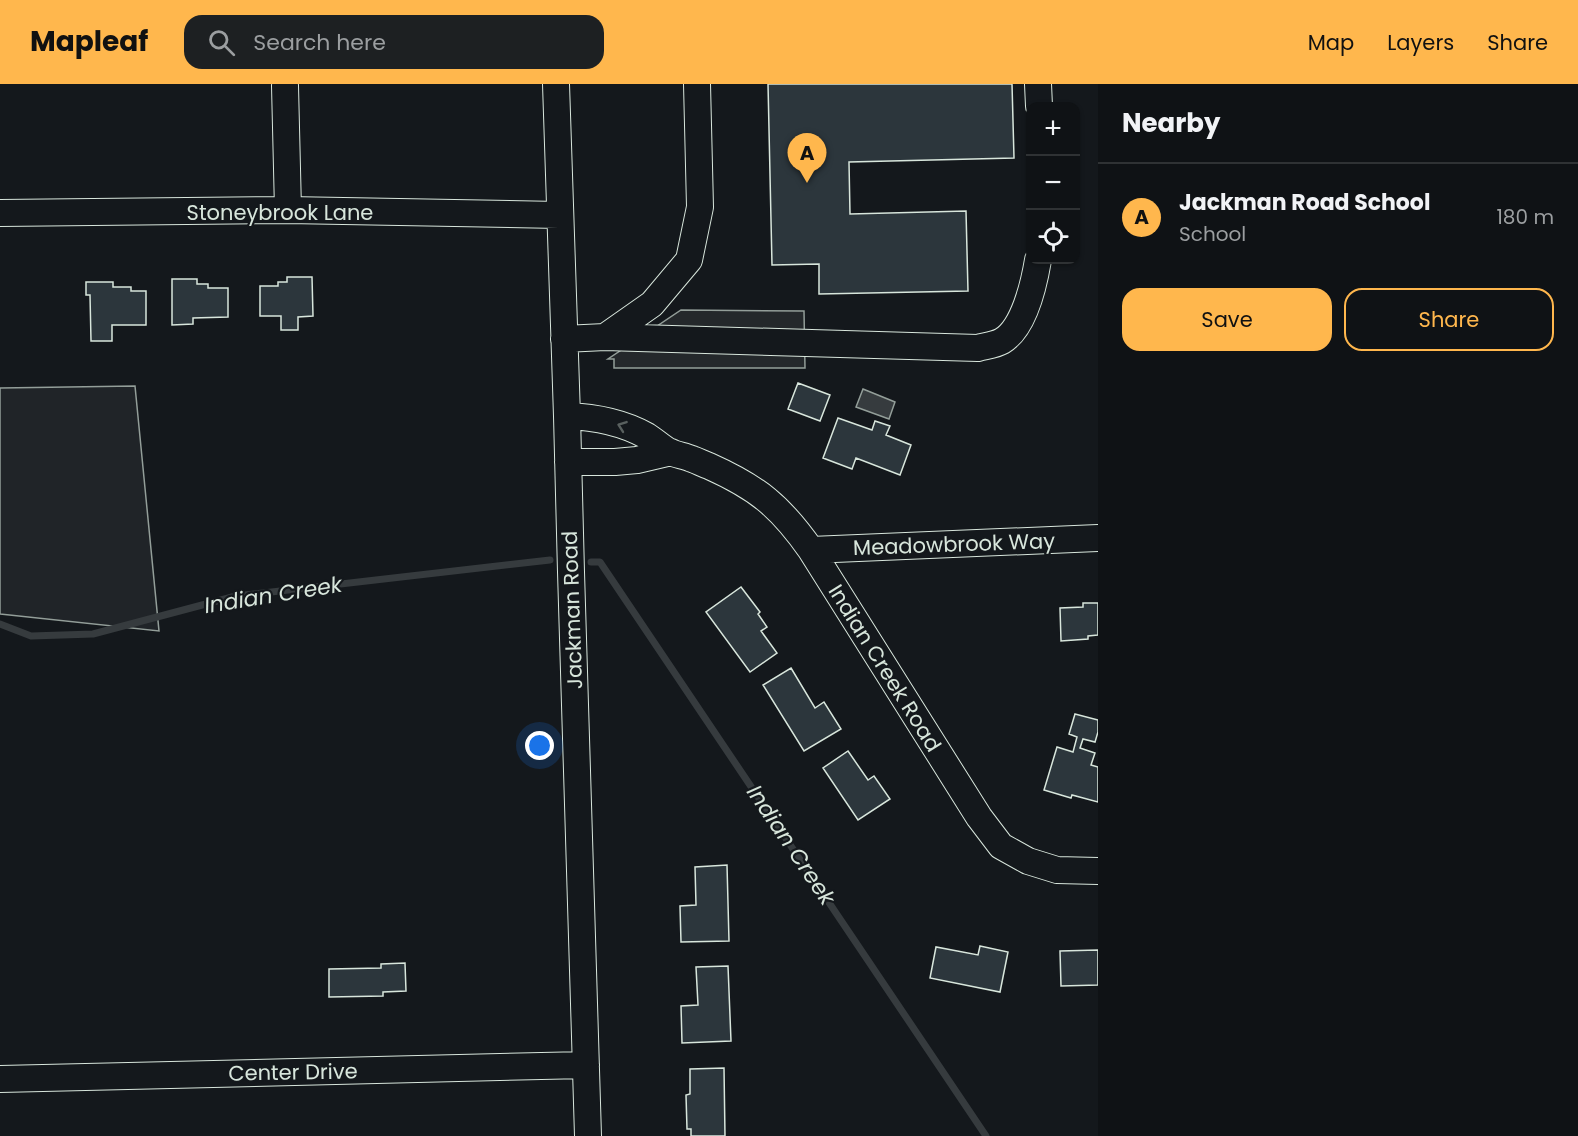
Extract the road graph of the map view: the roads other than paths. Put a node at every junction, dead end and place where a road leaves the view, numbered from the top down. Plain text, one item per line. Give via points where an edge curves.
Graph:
1 (556, 84) edge
2 (696, 84) edge
3 (1038, 84) edge
4 (285, 86) dead end
5 (1039, 102) edge
6 (288, 210) junction
7 (0, 213) edge
8 (560, 215) junction
9 (1037, 264) edge
10 (605, 337) junction
11 (564, 339) junction
12 (567, 416) junction
13 (671, 452) junction
14 (568, 462) junction
15 (1098, 538) edge
16 (811, 549) junction
17 (1098, 872) edge
18 (586, 1065) junction
19 (0, 1079) edge
20 (588, 1136) edge

1 - 8 street, Jackman Road
2 - 10 street via 699,207 689,260 651,304
3 - 5 street
4 - 6 street
6 - 7 street, Stoneybrook Lane
6 - 8 street, Stoneybrook Lane
8 - 11 street, Jackman Road
9 - 10 street via 1016,329 1001,342 978,348
10 - 11 street
11 - 12 street, Jackman Road
13 -> 12 street, Indian Creek Road via 649,437 614,422
12 - 14 street, Jackman Road
13 - 14 street via 637,460
13 - 16 street, Indian Creek Road via 760,493
14 - 18 street, Jackman Road
15 - 16 street, Meadowbrook Way
16 - 17 street, Indian Creek Road via 1001,846 1028,861 1057,870
18 - 19 street, Center Drive
18 - 20 street, Jackman Road

